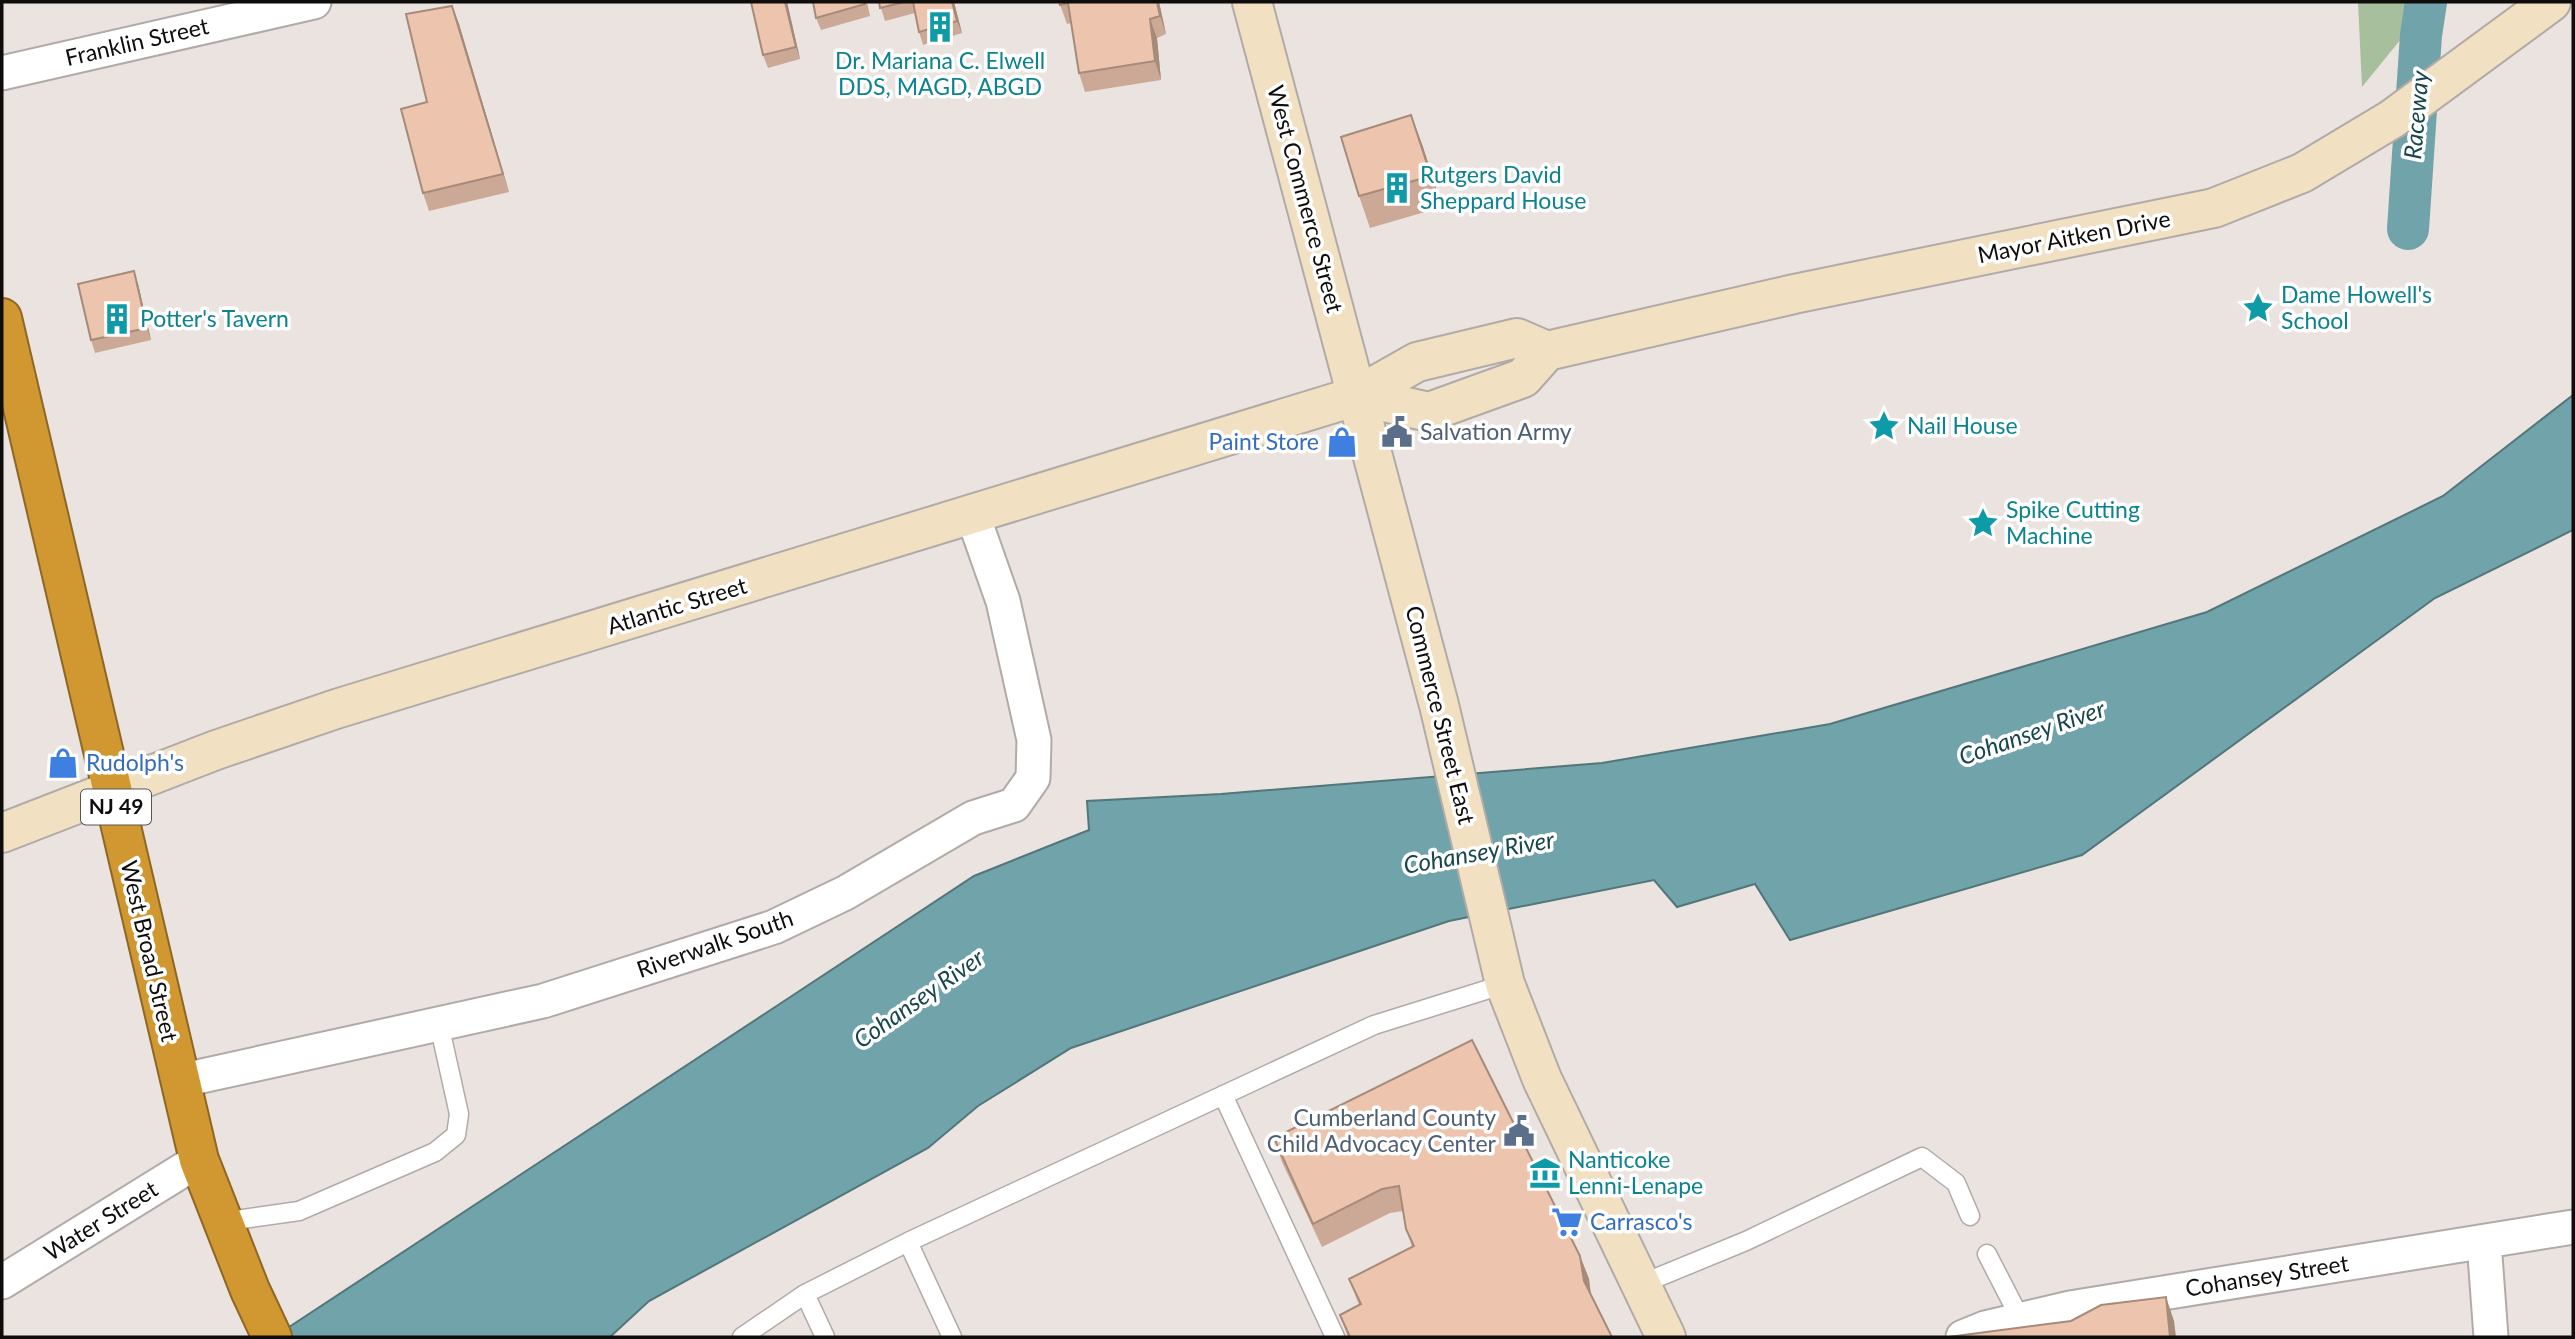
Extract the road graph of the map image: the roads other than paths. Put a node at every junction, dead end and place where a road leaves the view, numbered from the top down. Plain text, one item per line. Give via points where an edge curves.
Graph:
1 (1252, 2) edge
2 (2551, 2) edge
3 (293, 4) edge
4 (2, 73) edge
5 (2, 318) edge
6 (1547, 351) junction
7 (1357, 396) junction
8 (972, 513) junction
9 (113, 791) junction
10 (2, 833) edge
11 (1505, 984) junction
12 (439, 1024) junction
13 (179, 1081) junction
14 (1223, 1095) junction
15 (199, 1160) junction
16 (1970, 1216) dead end
17 (222, 1222) junction
18 (2573, 1227) edge
19 (908, 1242) junction
20 (2484, 1242) junction
21 (1987, 1254) dead end
22 (2, 1282) edge
23 (1639, 1285) junction
24 (805, 1294) junction
25 (2021, 1320) junction
26 (272, 1337) edge
27 (742, 1337) edge
28 (825, 1337) edge
29 (952, 1337) edge
30 (1335, 1337) edge
31 (1667, 1337) edge
32 (1963, 1337) edge
33 (2491, 1337) edge

1 - 7 street, West Commerce Street
2 - 6 street, Mayor Aitken Drive via 2392,118 2302,173 2214,208 1794,294
3 - 4 street, Franklin Street
5 - 9 highway, West Broad Street / NJ 49
6 - 7 street via 1517,338 1417,362
6 - 7 street via 1523,378 1429,412
7 - 8 street, Atlantic Street
7 - 11 street, Commerce Street East via 1439,705
8 - 9 street, Atlantic Street via 335,709
8 - 12 street, Riverwalk South via 1003,601 1034,740 1033,778 1014,805 973,818 845,893 774,927 543,1001
9 - 10 street, Atlantic Street
9 - 13 highway, West Broad Street / NJ 49
11 - 14 lane via 1374,1025
11 - 23 street, Commerce Street East via 1542,1079
12 - 13 street, Riverwalk South
12 - 17 lane via 459,1114 456,1135 435,1152 299,1211
13 - 15 highway, West Broad Street / NJ 49
14 - 19 lane
14 - 30 lane
15 - 17 highway, West Broad Street / NJ 49
15 - 22 street, Water Street
16 - 23 lane via 1956,1183 1922,1157 1746,1241
17 - 26 highway, West Broad Street / NJ 49
18 - 20 street, Cohansey Street
19 - 24 lane
19 - 29 lane
20 - 25 street, Cohansey Street via 2230,1281
20 - 33 street
21 - 25 lane
23 - 31 street, Commerce Street East
24 - 27 lane
24 - 28 lane
25 - 32 street, Cohansey Street

